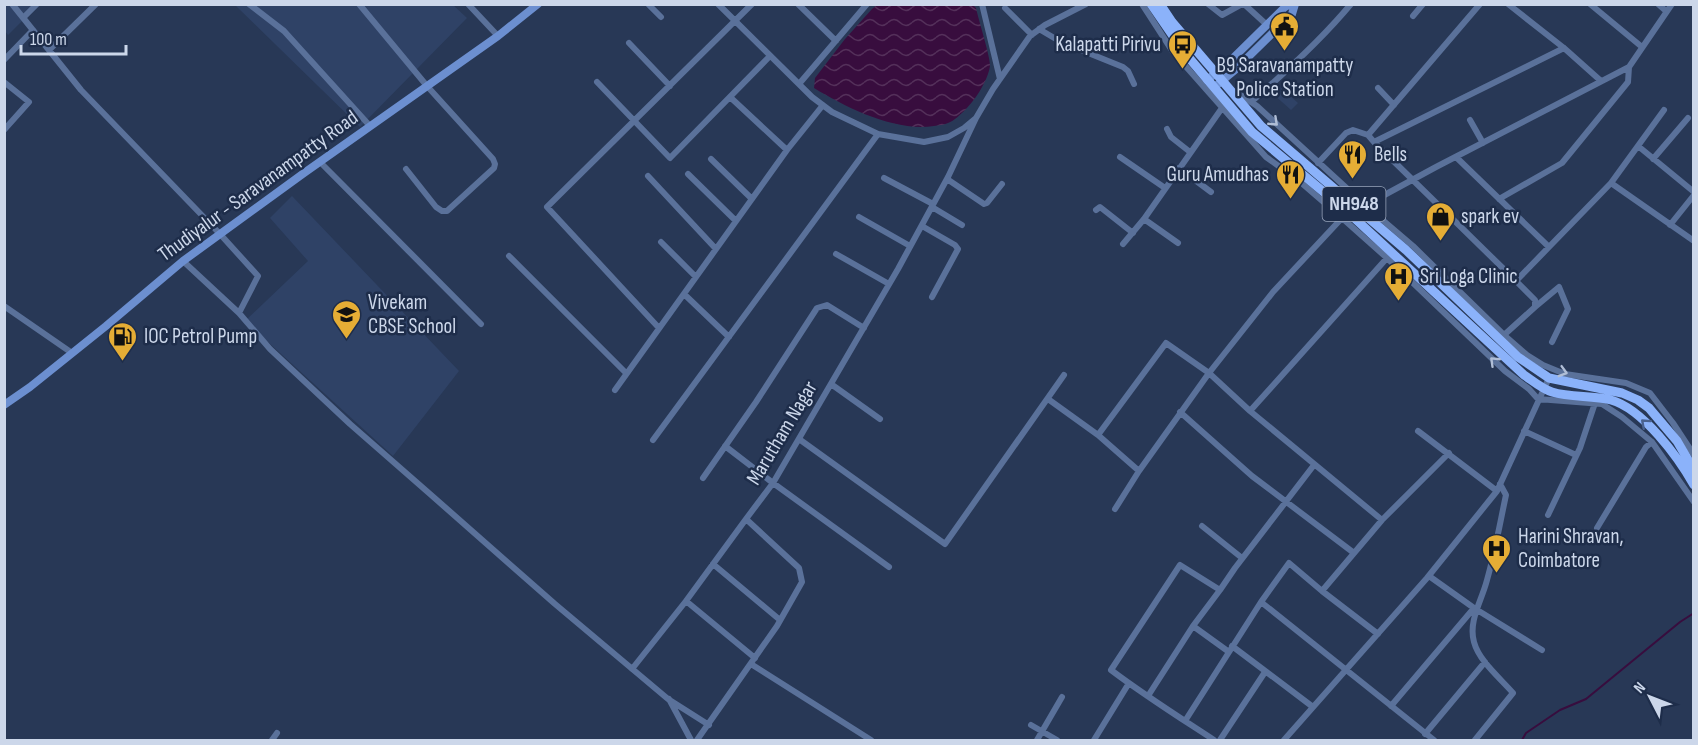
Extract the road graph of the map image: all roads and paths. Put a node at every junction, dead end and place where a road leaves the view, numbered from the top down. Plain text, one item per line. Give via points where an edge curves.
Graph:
1 (12, 4) edge
2 (37, 4) edge
3 (96, 4) edge
4 (249, 4) edge
5 (359, 4) edge
6 (468, 4) edge
7 (538, 4) edge
8 (648, 4) edge
9 (718, 4) edge
10 (752, 4) edge
11 (798, 4) edge
12 (867, 4) edge
13 (982, 4) edge
14 (1086, 4) edge
15 (1142, 4) edge
16 (1151, 4) edge
17 (1208, 4) edge
18 (1243, 4) edge
19 (1290, 4) edge
20 (1295, 4) edge
21 (1351, 4) edge
22 (1423, 4) edge
23 (1480, 4) edge
24 (1508, 4) edge
25 (1590, 4) edge
26 (1658, 4) edge
27 (1672, 4) edge
28 (1165, 6) edge
29 (1005, 8) dead end
30 (1666, 11) junction
31 (1413, 16) dead end
32 (661, 17) dead end
33 (23, 18) junction
34 (736, 22) junction
35 (1267, 25) junction
36 (1039, 29) junction
37 (33, 30) junction
38 (1032, 35) junction
39 (498, 36) junction
40 (836, 41) junction
41 (629, 43) dead end
42 (1642, 47) junction
43 (1564, 48) junction
44 (49, 50) junction
45 (770, 56) junction
46 (4, 60) edge
47 (1629, 67) junction
48 (1000, 79) junction
49 (1222, 80) junction
50 (1601, 81) junction
51 (4, 82) edge
52 (597, 82) dead end
53 (799, 84) junction
54 (1134, 84) dead end
55 (1210, 84) junction
56 (427, 86) junction
57 (670, 86) junction
58 (1378, 88) dead end
59 (730, 97) junction
60 (1251, 102) junction
61 (823, 105) junction
62 (1394, 105) junction
63 (1222, 108) junction
64 (1664, 110) dead end
65 (976, 118) junction
66 (1688, 118) dead end
67 (1470, 120) dead end
68 (635, 121) junction
69 (370, 126) junction
70 (1167, 129) dead end
71 (4, 130) edge
72 (878, 134) junction
73 (1368, 135) junction
74 (1374, 142) junction
75 (1483, 143) junction
76 (1638, 146) junction
77 (787, 150) junction
78 (1190, 152) junction
79 (1456, 157) junction
80 (1120, 158) dead end
81 (711, 159) dead end
82 (1653, 159) junction
83 (320, 162) junction
84 (1318, 163) junction
85 (1179, 168) junction
86 (406, 169) dead end
87 (688, 174) dead end
88 (648, 176) dead end
89 (884, 178) dead end
90 (947, 179) junction
91 (1412, 181) junction
92 (1611, 183) junction
93 (1002, 184) dead end
94 (1165, 189) junction
95 (1211, 192) dead end
96 (1694, 193) edge
97 (752, 199) junction
98 (1499, 199) junction
99 (933, 205) junction
100 (1362, 207) junction
101 (1096, 210) dead end
102 (1346, 216) junction
103 (859, 217) dead end
104 (1144, 219) junction
105 (736, 221) junction
106 (962, 225) dead end
107 (1670, 225) junction
108 (922, 226) junction
109 (1133, 233) junction
110 (220, 234) junction
111 (1694, 241) edge
112 (661, 242) dead end
113 (1179, 243) dead end
114 (1123, 244) dead end
115 (910, 246) junction
116 (1549, 247) junction
117 (716, 249) junction
118 (836, 254) dead end
119 (509, 256) dead end
120 (1386, 258) junction
121 (183, 261) junction
122 (696, 277) junction
123 (1516, 281) junction
124 (889, 284) junction
125 (684, 294) junction
126 (932, 297) dead end
127 (4, 306) edge
128 (1535, 307) junction
129 (239, 313) junction
130 (481, 324) dead end
131 (659, 328) junction
132 (864, 328) junction
133 (1504, 335) junction
134 (729, 337) junction
135 (1552, 342) dead end
136 (72, 353) junction
137 (626, 373) junction
138 (1209, 373) junction
139 (1064, 375) dead end
140 (1549, 378) junction
141 (831, 384) junction
142 (1544, 389) junction
143 (615, 390) dead end
144 (1048, 399) junction
145 (1538, 399) junction
146 (1595, 403) junction
147 (4, 405) edge
148 (1251, 411) junction
149 (1180, 412) junction
150 (880, 419) dead end
151 (1418, 431) dead end
152 (1524, 431) junction
153 (1098, 435) junction
154 (799, 439) junction
155 (653, 440) dead end
156 (1652, 442) junction
157 (725, 446) junction
158 (1449, 453) junction
159 (1576, 455) junction
160 (1694, 455) edge
161 (1314, 465) junction
162 (1694, 470) edge
163 (1139, 471) junction
164 (703, 478) dead end
165 (773, 483) junction
166 (1694, 485) edge
167 (1499, 487) junction
168 (1285, 502) junction
169 (1694, 502) edge
170 (1115, 509) dead end
171 (1548, 515) dead end
172 (746, 519) junction
173 (1382, 520) junction
174 (1202, 526) dead end
175 (1597, 528) dead end
176 (1354, 553) junction
177 (1242, 558) junction
178 (713, 564) junction
179 (889, 567) dead end
180 (1429, 576) junction
181 (1220, 590) junction
182 (1322, 591) junction
183 (686, 601) junction
184 (1261, 602) junction
185 (1476, 609) junction
186 (780, 620) junction
187 (1193, 626) junction
188 (1378, 634) junction
189 (1231, 649) junction
190 (1542, 650) dead end
191 (753, 661) junction
192 (1485, 662) junction
193 (632, 669) junction
194 (1346, 670) junction
195 (1265, 672) junction
196 (1129, 683) junction
197 (1148, 696) junction
198 (1062, 697) dead end
199 (668, 699) junction
200 (1391, 706) junction
201 (1313, 707) junction
202 (1185, 721) junction
203 (709, 724) junction
204 (1031, 725) dead end
205 (1042, 731) junction
206 (277, 733) dead end
207 (1425, 734) junction
208 (272, 741) edge
209 (691, 741) edge
210 (697, 741) edge
211 (870, 741) edge
212 (1037, 741) edge
213 (1057, 741) edge
214 (1094, 741) edge
215 (1214, 741) edge
216 (1220, 741) edge
217 (1284, 741) edge
218 (1434, 741) edge
219 (1475, 741) edge

1 - 33 street
2 - 33 street
3 - 44 street
4 - 69 street via 284,32
5 - 56 street
6 - 39 street
7 - 39 main road, Thudiyalur - Saravanampatty Road
8 - 32 street
9 - 34 street
10 - 34 street
11 - 40 street
12 - 40 street
13 - 48 street
14 - 36 street, Marutham Nagar
15 - 63 street via 1173,52
16 - 55 highway, NH948
17 - 18 street via 1222,15
18 - 35 street
19 - 35 main road
20 - 49 main road via 1292,14
21 - 60 street via 1334,25
22 - 31 street
23 - 62 street
24 - 43 street
25 - 42 street
26 - 30 street
27 - 30 street
28 - 49 highway, NH948 via 1172,22
29 - 38 street
30 - 42 street
33 - 37 street
34 - 45 street
34 - 57 street
35 - 49 main road via 1225,66
36 - 38 street, Marutham Nagar
36 - 54 street via 1123,67
37 - 44 street
37 - 46 street
38 - 48 street, Marutham Nagar
39 - 56 main road, Thudiyalur - Saravanampatty Road
40 - 53 street
41 - 57 street
42 - 47 street
43 - 50 street
43 - 74 street
44 - 110 street via 81,90
45 - 53 street
45 - 59 street
47 - 50 street
47 - 98 street via 1628,82 1562,163
48 - 65 street, Marutham Nagar
49 - 55 main road
49 - 60 street
49 - 100 highway, NH948 via 1261,126 1296,158
50 - 75 street
51 - 71 street via 28,102
52 - 68 street
53 - 61 street
55 - 102 highway, NH948 via 1252,132
56 - 69 main road, Thudiyalur - Saravanampatty Road
56 - 86 street via 493,159 494,168 447,211 436,207
57 - 68 street
58 - 62 street
59 - 68 street via 670,158
59 - 77 street
60 -> 84 street
61 - 72 street
61 - 77 street
62 - 73 street
63 - 78 street
63 - 102 street via 1266,157
64 - 76 street
65 - 72 street via 948,137 924,142
65 - 90 street, Marutham Nagar
66 - 82 street
67 - 75 street
68 - 131 street via 547,207
69 - 83 main road, Thudiyalur - Saravanampatty Road
70 - 78 street
72 - 134 street
73 - 74 street
73 - 84 street via 1353,130 1346,133
74 - 91 street
75 - 79 street
76 - 82 street
76 - 92 street
77 - 97 street
78 - 85 street
79 - 91 street
79 - 98 street
80 - 94 street
81 - 97 street
82 - 96 street
83 - 110 main road, Thudiyalur - Saravanampatty Road
83 - 130 street
84 - 100 street
85 - 94 street
85 - 95 street
87 - 105 street
88 - 117 street
89 - 99 street
90 - 93 street via 984,204
90 - 99 street, Marutham Nagar
91 - 100 street
91 - 123 street
92 - 107 street
92 - 116 street
94 - 104 street
96 - 107 street
97 - 105 street
98 - 116 street
99 - 106 street
99 - 108 street, Marutham Nagar
100 - 102 street
100 - 133 street via 1413,246
100 - 140 highway, NH948 via 1518,357
101 - 109 street via 1100,207
102 - 120 street
102 - 138 street via 1273,292
102 - 142 highway, NH948
103 - 115 street
104 - 109 street
104 - 113 street
105 - 117 street
107 - 111 street
108 - 115 street, Marutham Nagar
108 - 126 street via 958,249
109 - 114 street
110 - 121 main road, Thudiyalur - Saravanampatty Road
110 - 129 street via 258,276
112 - 122 street
115 - 124 street, Marutham Nagar
116 - 123 street
117 - 122 street
118 - 124 street
119 - 137 street
145 -> 120 street
120 - 148 street
121 - 129 street
121 - 136 main road, Thudiyalur - Saravanampatty Road
122 - 125 street
123 - 128 street via 1535,300
124 - 132 street, Marutham Nagar
125 - 131 street
125 - 134 street
127 - 136 street
128 - 133 street
128 - 135 street via 1559,287 1568,309
129 - 193 street via 270,349 350,424
131 - 137 street
132 - 141 street, Marutham Nagar
132 - 157 street via 827,305 817,309
133 -> 160 street via 1527,355 1554,370 1626,383 1650,393
134 - 155 street
136 - 147 main road, Thudiyalur - Saravanampatty Road
137 - 143 street
138 - 148 street
138 - 149 street
138 - 153 street via 1166,344
139 - 144 street
140 - 142 street
140 - 162 highway, NH948 via 1638,400 1677,441
141 - 150 street
141 - 154 street, Marutham Nagar
142 - 145 street
166 -> 142 highway, NH948 via 1656,433 1628,408 1614,401
144 - 153 street
144 - 154 street via 945,544
145 - 146 street
145 - 152 street
146 - 156 street via 1622,417
146 - 159 street
148 - 161 street
149 - 163 street
149 - 168 street
151 - 158 street
152 - 159 street
152 - 167 street
153 - 163 street
154 - 165 street, Marutham Nagar
156 - 169 street
156 - 175 street
157 - 164 street
157 - 165 street
158 - 167 street
158 - 173 street
159 - 171 street
161 - 168 street
161 - 173 street
163 - 170 street
165 - 172 street, Marutham Nagar
165 - 179 street
167 - 180 street
167 - 185 street via 1506,495 1487,581
168 - 176 street
168 - 177 street
172 - 178 street, Marutham Nagar
172 - 186 street via 799,568 802,582
173 - 176 street
174 - 177 street
176 - 182 street
177 - 181 street
178 - 183 street, Marutham Nagar
178 - 186 street
180 - 185 street
180 - 188 street
181 - 187 street
181 - 196 street via 1180,565 1111,670
182 - 184 street via 1289,563
182 - 188 street
183 - 191 street
183 - 193 street, Marutham Nagar
184 - 189 street
184 - 194 street
185 - 190 street
185 - 192 street via 1472,631 1475,646
185 - 200 street
186 - 191 street
187 - 189 street
187 - 197 street
188 - 194 street
189 - 195 street
189 - 202 street
191 - 203 street
191 - 211 street
192 - 207 street
192 - 219 street via 1513,693
193 - 199 street
194 - 200 street
194 - 201 street
195 - 201 street
195 - 216 street
196 - 197 street
196 - 214 street
197 - 202 street
198 - 205 street
199 - 203 street
199 - 209 street
200 - 207 street
201 - 217 street
202 - 215 street
203 - 210 street
204 - 205 street
205 - 212 street
205 - 213 street
206 - 208 street
207 - 218 street

